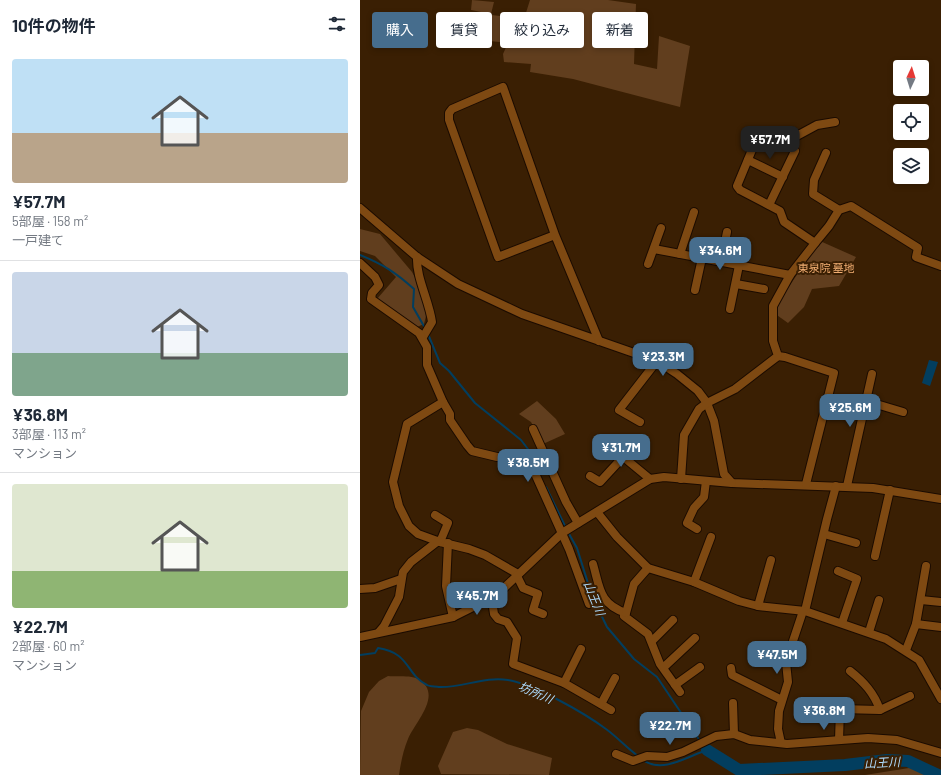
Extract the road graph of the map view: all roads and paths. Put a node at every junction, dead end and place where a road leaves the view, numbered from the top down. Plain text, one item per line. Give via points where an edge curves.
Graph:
1 (835, 122) dead end
2 (795, 151) dead end
3 (826, 154) dead end
4 (748, 160) junction
5 (783, 178) junction
6 (769, 205) junction
7 (360, 208) edge
8 (838, 210) junction
9 (694, 212) dead end
10 (661, 228) dead end
11 (727, 232) dead end
12 (555, 235) junction
13 (815, 243) junction
14 (743, 246) dead end
15 (654, 249) junction
16 (680, 254) junction
17 (417, 257) junction
18 (702, 258) junction
19 (722, 261) junction
20 (360, 263) edge
21 (648, 264) dead end
22 (739, 265) junction
23 (941, 266) edge
24 (790, 275) junction
25 (736, 284) junction
26 (764, 289) dead end
27 (695, 290) dead end
28 (730, 309) dead end
29 (424, 336) junction
30 (599, 341) junction
31 (778, 356) junction
32 (657, 361) junction
33 (872, 374) dead end
34 (866, 401) junction
35 (443, 402) junction
36 (707, 403) junction
37 (903, 412) dead end
38 (640, 422) dead end
39 (533, 429) dead end
40 (604, 441) dead end
41 (623, 457) junction
42 (590, 476) dead end
43 (650, 479) junction
44 (681, 479) junction
45 (706, 481) junction
46 (732, 483) junction
47 (806, 484) junction
48 (836, 486) junction
49 (847, 486) junction
50 (890, 490) junction
51 (941, 499) edge
52 (597, 512) junction
53 (435, 515) dead end
54 (576, 524) junction
55 (697, 529) dead end
56 (562, 533) junction
57 (824, 534) junction
58 (711, 536) dead end
59 (442, 542) junction
60 (856, 543) dead end
61 (875, 556) dead end
62 (771, 560) dead end
63 (593, 564) dead end
64 (926, 566) dead end
65 (648, 568) junction
66 (838, 571) dead end
67 (518, 575) junction
68 (401, 579) junction
69 (694, 582) junction
70 (360, 589) edge
71 (489, 599) junction
72 (879, 600) dead end
73 (921, 600) junction
74 (941, 602) edge
75 (589, 604) dead end
76 (758, 606) junction
77 (804, 611) junction
78 (626, 613) junction
79 (543, 614) dead end
80 (453, 617) junction
81 (673, 620) dead end
82 (842, 623) junction
83 (916, 624) junction
84 (941, 627) edge
85 (379, 632) junction
86 (869, 632) junction
87 (360, 637) edge
88 (695, 638) dead end
89 (652, 641) junction
90 (581, 649) dead end
91 (906, 650) junction
92 (664, 667) junction
93 (700, 667) dead end
94 (731, 668) dead end
95 (850, 671) dead end
96 (615, 678) dead end
97 (564, 683) junction
98 (675, 685) junction
99 (680, 692) dead end
100 (910, 696) dead end
101 (941, 699) edge
102 (782, 700) junction
103 (733, 703) dead end
104 (602, 704) junction
105 (611, 710) dead end
106 (880, 710) junction
107 (734, 734) junction
108 (839, 740) junction
109 (781, 743) junction
110 (941, 753) edge
111 (616, 754) dead end

1 - 4 street via 817,125 793,138 760,146 754,145
2 - 5 street
3 - 8 street via 814,180 813,194
4 - 5 street
4 - 6 street via 737,186
5 - 6 street
6 - 13 street via 780,211 784,222
7 - 17 street
8 - 13 street
8 - 23 street via 851,206 918,248 916,257
9 - 16 street
10 - 15 street
11 - 19 street
12 - 12 street via 498,257 449,120 452,109 503,87
12 - 30 street
13 - 24 street
14 - 22 street
15 - 16 street
15 - 21 street
16 - 18 street
17 - 29 street via 416,269 429,305 432,322
17 - 30 street via 458,284 522,314
18 - 19 street
18 - 27 street
19 - 22 street
20 - 29 street via 375,277 379,285 372,293 371,299
22 - 24 street
22 - 25 street
24 - 31 street via 772,306 773,341
25 - 26 street
25 - 28 street
29 - 35 street via 427,365
30 - 32 street
31 - 36 street via 735,389
31 - 47 street via 834,373
32 - 36 street via 693,387
32 - 38 street via 620,410
33 - 34 street
34 - 37 street
34 - 49 street
35 - 56 street via 452,424 472,451 497,457 525,455 528,458
35 - 59 street via 407,424 393,482 409,526 418,534
36 - 44 street via 699,409 684,435
36 - 46 street via 714,421 724,474
39 - 54 street
40 - 41 street
41 - 42 street via 600,482
41 - 43 street
43 - 44 street
43 - 52 street
44 - 45 street
45 - 46 street
45 - 55 street via 704,497 694,508 687,523
46 - 47 street
47 - 48 street
48 - 49 street
48 - 57 street
49 - 50 street
50 - 51 street
50 - 61 street
52 - 54 street
52 - 65 street via 617,537
53 - 59 street via 448,523
54 - 56 street
56 - 67 street
56 - 75 street
57 - 60 street
57 - 77 street
58 - 69 street
59 - 67 street via 469,548
59 - 68 street via 406,568
59 - 80 street via 446,586
62 - 76 street
63 - 78 street via 602,594 608,604
64 - 73 street
65 - 69 street
65 - 78 street via 634,584
66 - 82 street via 857,579
67 - 71 street
67 - 79 street via 523,588 538,594 533,610
68 - 70 street via 375,588
68 - 85 street via 400,597
69 - 76 street
71 - 80 street
71 - 97 street via 494,607 494,614 498,619 507,622 517,638 513,664
72 - 86 street
73 - 74 street
73 - 83 street
76 - 77 street
77 - 82 street
77 - 102 street via 786,662 788,682
78 - 89 street via 624,616 648,634
80 - 85 street
81 - 89 street
82 - 86 street
83 - 84 street
83 - 91 street
85 - 87 street
86 - 91 street
88 - 92 street
89 - 92 street via 660,664
90 - 97 street
91 - 101 street via 919,660
92 - 98 street
93 - 98 street
94 - 102 street via 732,675
95 - 106 street via 862,680 873,694
96 - 104 street
97 - 104 street
98 - 99 street
100 - 106 street
102 - 109 street via 778,730
103 - 107 street
104 - 105 street
106 - 108 street via 840,709
107 - 109 street via 750,740
107 - 111 street via 723,734 667,757 647,756 633,761
108 - 109 street
108 - 110 street via 898,740

